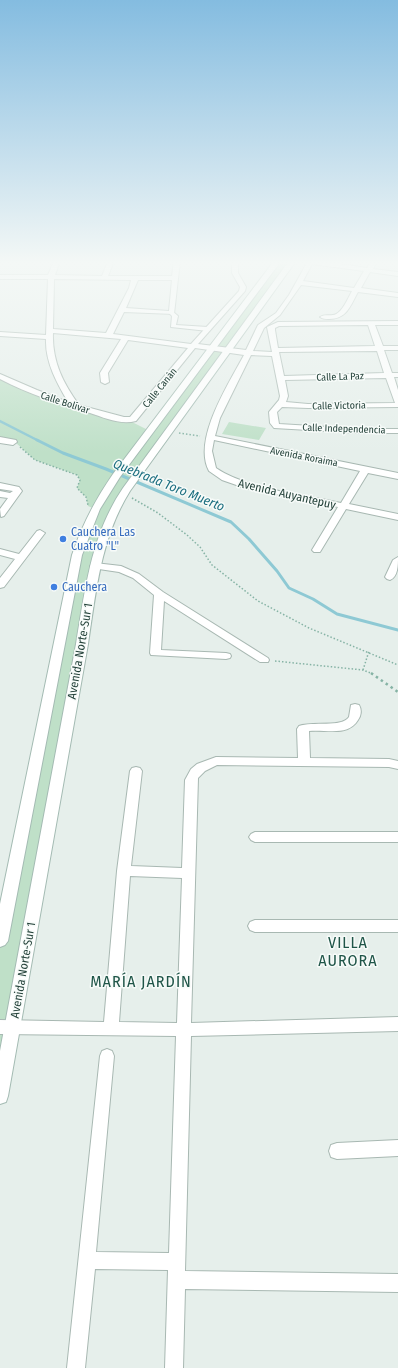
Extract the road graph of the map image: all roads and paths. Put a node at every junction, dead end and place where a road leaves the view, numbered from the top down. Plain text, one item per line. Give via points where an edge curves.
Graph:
1 (371, 324) edge
2 (49, 325) edge
3 (114, 325) edge
4 (173, 325) edge
5 (212, 325) edge
6 (231, 325) edge
7 (247, 325) edge
8 (264, 325) edge
9 (276, 325) edge
10 (208, 329) junction
11 (0, 334) edge
12 (49, 334) junction
13 (109, 335) junction
14 (126, 337) junction
15 (194, 345) junction
16 (214, 348) junction
17 (398, 348) edge
18 (380, 349) junction
19 (229, 350) junction
20 (249, 352) junction
21 (276, 352) junction
22 (389, 375) junction
23 (398, 375) edge
24 (0, 376) edge
25 (281, 378) junction
26 (105, 382) dead end
27 (398, 401) edge
28 (279, 404) junction
29 (398, 405) edge
30 (76, 407) junction
31 (133, 419) joint
32 (170, 431) junction
33 (398, 431) edge
34 (210, 437) junction
35 (0, 440) edge
36 (13, 442) joint
37 (366, 469) junction
38 (398, 476) edge
39 (0, 486) edge
40 (125, 492) junction
41 (0, 494) edge
42 (15, 495) junction
43 (344, 506) junction
44 (95, 509) junction
45 (1, 514) edge
46 (398, 518) edge
47 (40, 533) dead end
48 (317, 550) dead end
49 (0, 552) edge
50 (21, 557) junction
51 (398, 562) edge
52 (96, 566) junction
53 (390, 577) dead end
54 (0, 585) edge
55 (160, 594) junction
56 (369, 651) junction
57 (226, 656) dead end
58 (264, 660) joint
59 (398, 664) edge
60 (364, 670) junction
61 (398, 692) edge
62 (355, 708) dead end
63 (304, 762) junction
64 (398, 766) edge
65 (136, 771) dead end
66 (255, 837) dead end
67 (398, 837) edge
68 (124, 871) junction
69 (188, 873) junction
70 (255, 926) dead end
71 (398, 926) edge
72 (0, 941) edge
73 (398, 1024) edge
74 (6, 1027) edge
75 (111, 1028) junction
76 (184, 1029) junction
77 (107, 1056) dead end
78 (0, 1096) edge
79 (398, 1148) edge
80 (337, 1151) dead end
81 (87, 1260) junction
82 (177, 1262) junction
83 (177, 1280) junction
84 (398, 1283) edge
85 (76, 1368) edge
86 (174, 1368) edge

1 - 18 street
2 - 12 street
3 - 13 street
4 - 10 street
5 - 10 street, Calle Canán
6 - 16 main road, Avenida Norte-Sur 1
7 - 19 main road, Avenida Norte-Sur 1
8 - 20 street
9 - 21 street via 271,327
10 - 15 street, Calle Canán
11 - 12 street
12 - 13 street
12 - 30 street via 50,357
13 - 14 street
14 - 15 street
14 - 26 street via 104,373
15 - 16 street
15 - 31 street, Calle Canán
16 - 19 street
16 - 44 main road, Avenida Norte-Sur 1 via 126,463
17 - 18 street
18 - 21 street
18 - 22 street
19 - 20 street
19 - 32 main road, Avenida Norte-Sur 1
20 - 21 street
20 - 34 street via 216,418
21 - 25 street
22 - 23 street, Calle La Paz
22 - 25 street, Calle La Paz
22 - 27 street
24 - 30 street, Calle Bolívar via 36,394
25 - 28 street via 284,396
28 - 29 street, Calle Victoria
28 - 33 street, Calle Independencia via 273,412 274,423 277,426
30 - 31 street, Calle Bolívar via 115,418
32 - 34 path
32 - 40 main road, Avenida Norte-Sur 1
34 - 37 street, Avenida Roraima
34 - 43 street, Avenida Auyantepuy via 208,451 212,469 225,478 248,486
35 - 36 street
36 - 44 path via 35,460 77,475 80,480 77,488 86,497 88,506
37 - 38 street, Avenida Roraima
37 - 43 street
39 - 42 street via 16,489 18,491
40 - 52 main road, Avenida Norte-Sur 1 via 108,522
40 - 56 path via 167,519 199,547 212,565 258,601 301,625
41 - 42 street
42 - 45 street
43 - 46 street, Avenida Auyantepuy
43 - 48 street
44 - 72 main road, Avenida Norte-Sur 1 via 80,546 73,573
47 - 50 street
49 - 50 street
50 - 54 street
51 - 53 street
52 - 55 street via 127,571
52 - 74 main road, Avenida Norte-Sur 1
55 - 57 street via 155,653
55 - 58 street
56 - 59 path
56 - 60 path
58 - 60 path
60 - 61 path
62 - 63 street via 354,722 346,726 303,730
63 - 64 street via 388,763
63 - 69 street via 216,761 197,769 191,780
65 - 68 street
66 - 67 street
68 - 69 street
68 - 75 street
69 - 76 street
70 - 71 street
73 - 76 street
74 - 75 street
74 - 78 main road, Avenida Norte-Sur 1
75 - 76 street
76 - 82 street
77 - 81 street
79 - 80 street
81 - 82 street
81 - 85 street
82 - 83 street
83 - 84 street
83 - 86 street

